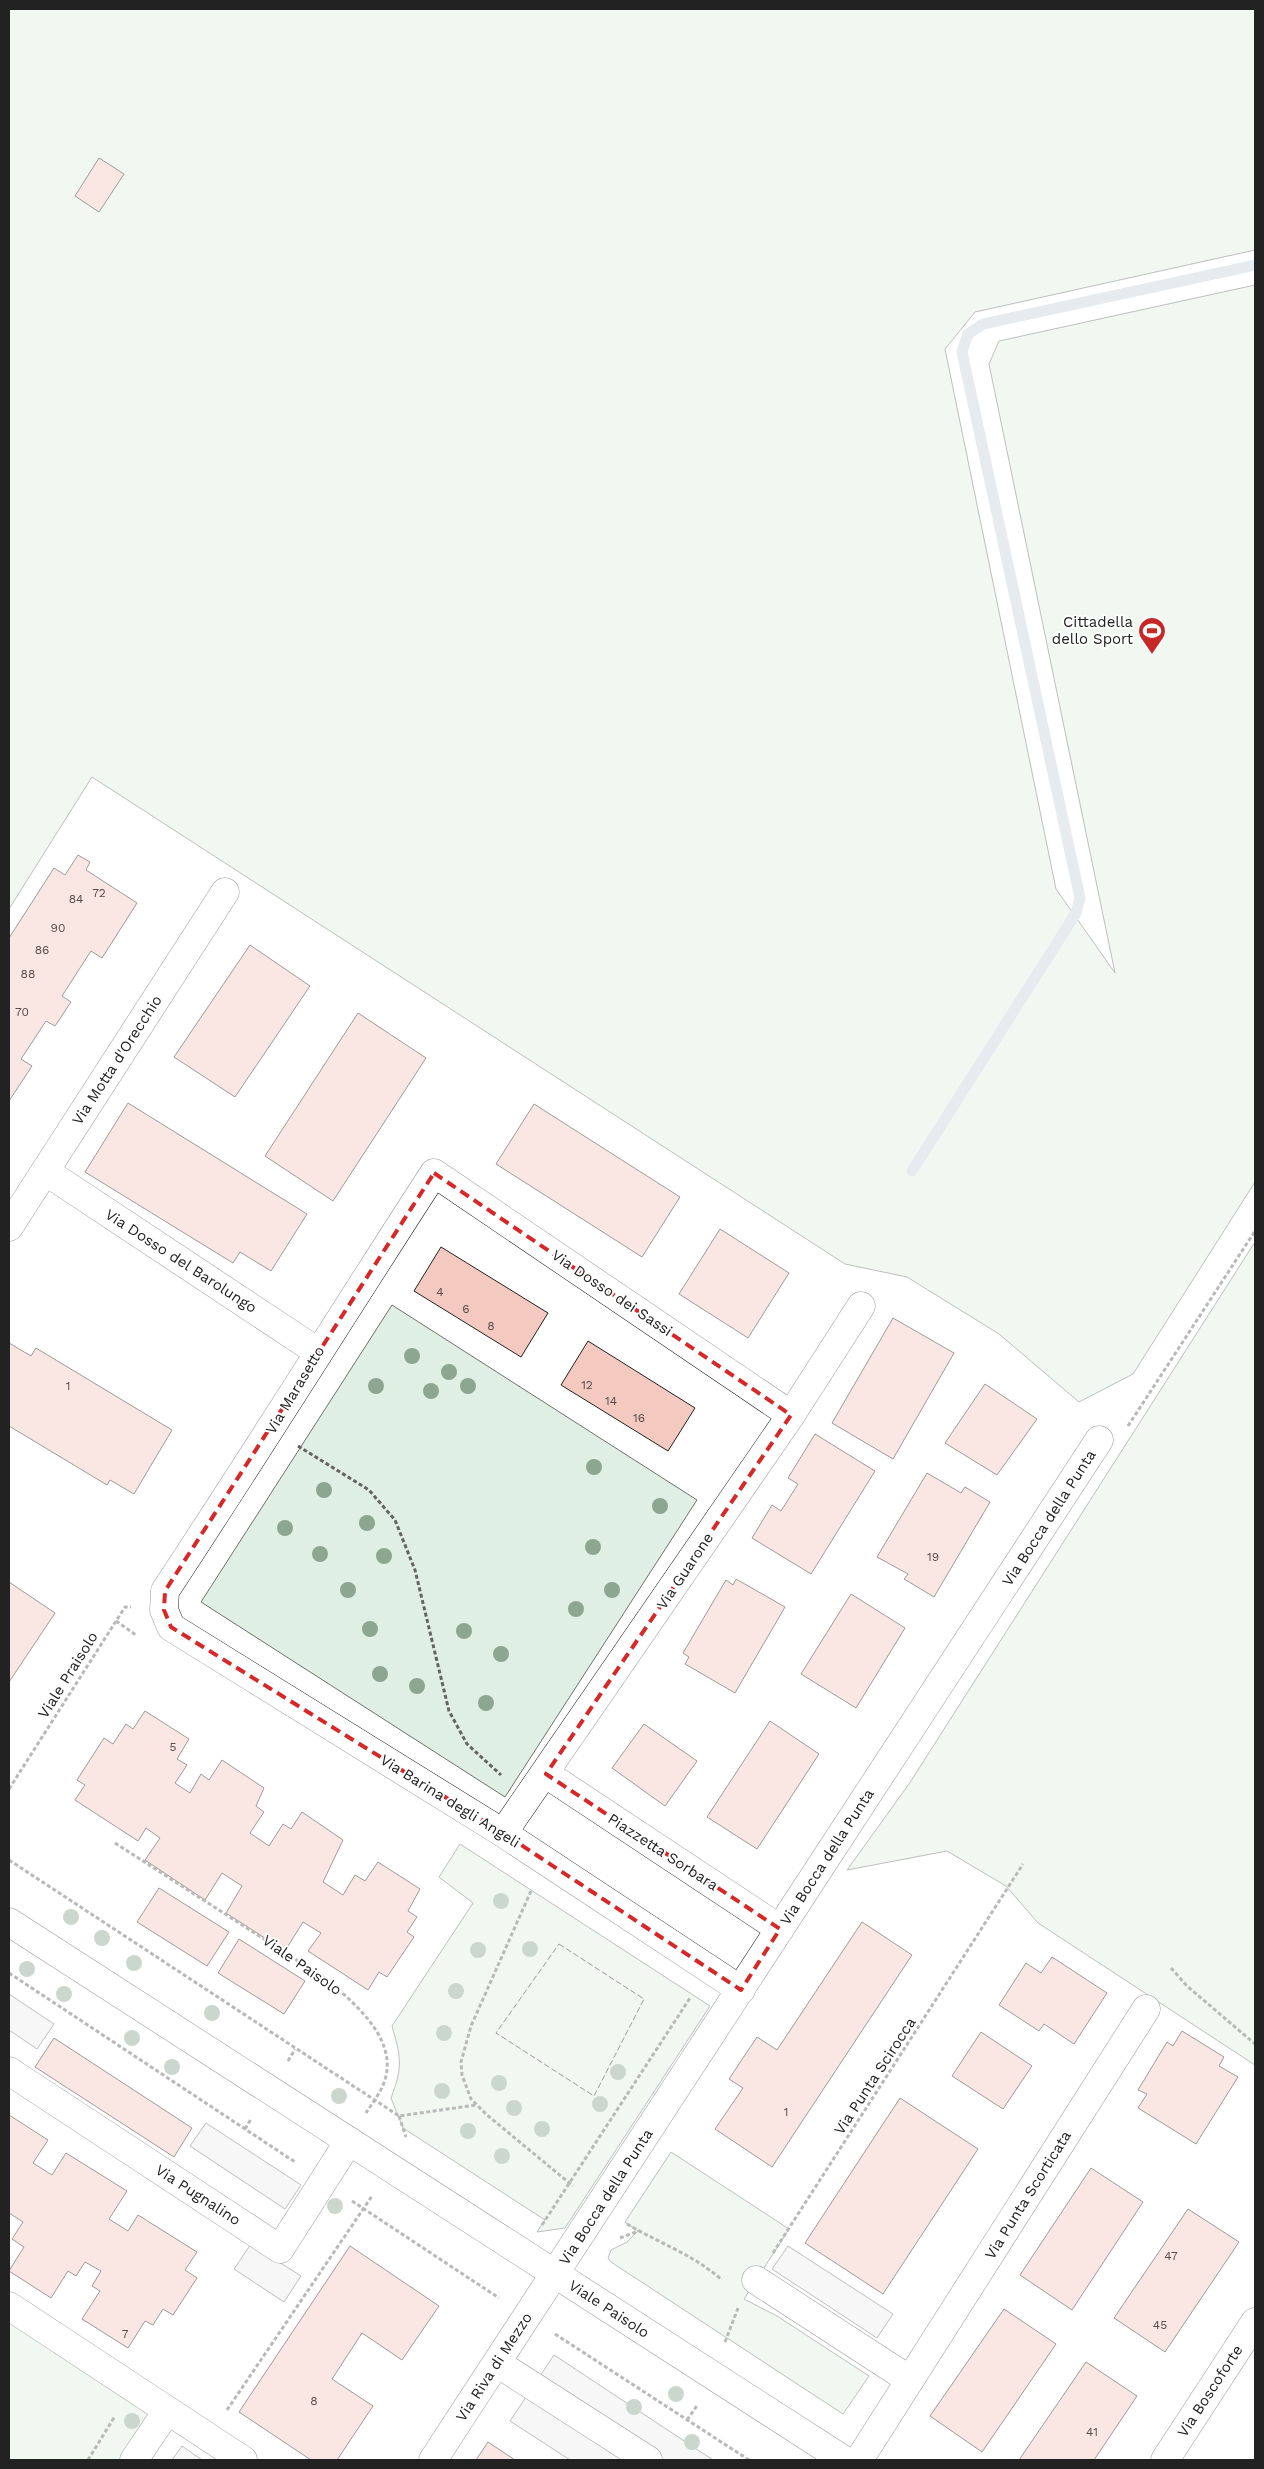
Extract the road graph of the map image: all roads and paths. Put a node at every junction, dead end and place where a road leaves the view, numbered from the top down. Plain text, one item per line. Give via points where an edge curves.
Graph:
1 (225, 892) dead end
2 (45, 1171) junction
3 (434, 1173) joint
4 (9, 1227) edge
5 (1255, 1231) edge
6 (861, 1306) dead end
7 (318, 1352) junction
8 (791, 1415) junction
9 (271, 1429) junction
10 (1112, 1436) joint
11 (164, 1610) junction
12 (546, 1774) junction
13 (9, 1789) edge
14 (529, 1798) junction
15 (503, 1833) junction
16 (115, 1843) dead end
17 (9, 1860) edge
18 (545, 1861) junction
19 (1023, 1864) dead end
20 (11, 1929) edge
21 (780, 1930) junction
22 (1170, 1968) dead end
23 (9, 1973) edge
24 (741, 1990) junction
25 (692, 1994) dead end
26 (1146, 2009) dead end
27 (1255, 2044) edge
28 (9, 2071) edge
29 (374, 2100) junction
30 (477, 2105) junction
31 (349, 2142) junction
32 (390, 2168) junction
33 (324, 2181) junction
34 (569, 2183) junction
35 (600, 2207) junction
36 (363, 2209) junction
37 (523, 2254) junction
38 (555, 2275) junction
39 (750, 2289) junction
40 (9, 2306) edge
41 (1255, 2322) edge
42 (497, 2363) junction
43 (910, 2380) junction
44 (133, 2388) junction
45 (168, 2411) junction
46 (209, 2438) junction
47 (88, 2460) edge
48 (134, 2460) edge
49 (242, 2460) edge
50 (433, 2460) edge
51 (648, 2460) edge
52 (844, 2460) edge
53 (859, 2460) edge
54 (1165, 2460) edge

1 - 2 street, Via Motta d'Orecchio
2 - 4 street, Via Motta d'Orecchio
2 - 7 street, Via Dosso del Barolungo
3 - 7 street, Via Marasetto
3 - 8 street, Via Dosso dei Sassi
5 - 10 path
6 - 8 street, Via Guarone
7 - 9 street, Via Marasetto
8 - 12 street, Via Guarone
9 - 11 street, Via Marasetto via 164,1591
9 - 14 path via 369,1490 395,1520 415,1570 439,1677 456,1728 480,1758
10 - 21 street, Via Bocca della Punta
11 - 13 path, Viale Praisolo via 125,1607
11 - 15 street, Via Barina degli Angeli via 171,1627
12 - 14 street, Via Guarone
12 - 21 street, Piazzetta Sorbara
14 - 15 street, Via Guarone
15 - 18 street, Via Barina degli Angeli
16 - 29 path, Viale Paisolo via 326,1979 345,1995 376,2031 384,2047 386,2075
17 - 29 path
18 - 24 street, Via Barina degli Angeli
18 - 30 path via 465,2046 462,2062 464,2087
19 - 39 path, Via Punta Scirocca
20 - 31 street, Viale Paisolo
21 - 24 street, Via Bocca della Punta
22 - 27 path
23 - 33 path
24 - 35 street, Via Bocca della Punta
25 - 34 path
26 - 43 street, Via Punta Scorticata
28 - 33 street, Via Pugnalino via 280,2249
29 - 30 path via 399,2116
29 - 31 path, Viale Paisolo
30 - 34 path
31 - 32 street, Viale Paisolo
31 - 33 street, Via Pugnalino
32 - 36 path
32 - 37 street, Viale Paisolo
33 - 36 path
34 - 35 path
34 - 37 path
35 - 38 street, Via Bocca della Punta
35 - 39 path via 638,2231 687,2254 716,2274
36 - 46 path
37 - 38 street, Viale Paisolo
38 - 42 street, Via Riva di Mezzo
38 - 52 street, Viale Paisolo
39 - 43 street
40 - 44 street
41 - 54 street, Via Boscoforte
42 - 50 street, Via Riva di Mezzo
42 - 51 street
43 - 53 street, Via Punta Scorticata
44 - 45 street
44 - 47 path
45 - 46 street
45 - 48 street
46 - 49 street

